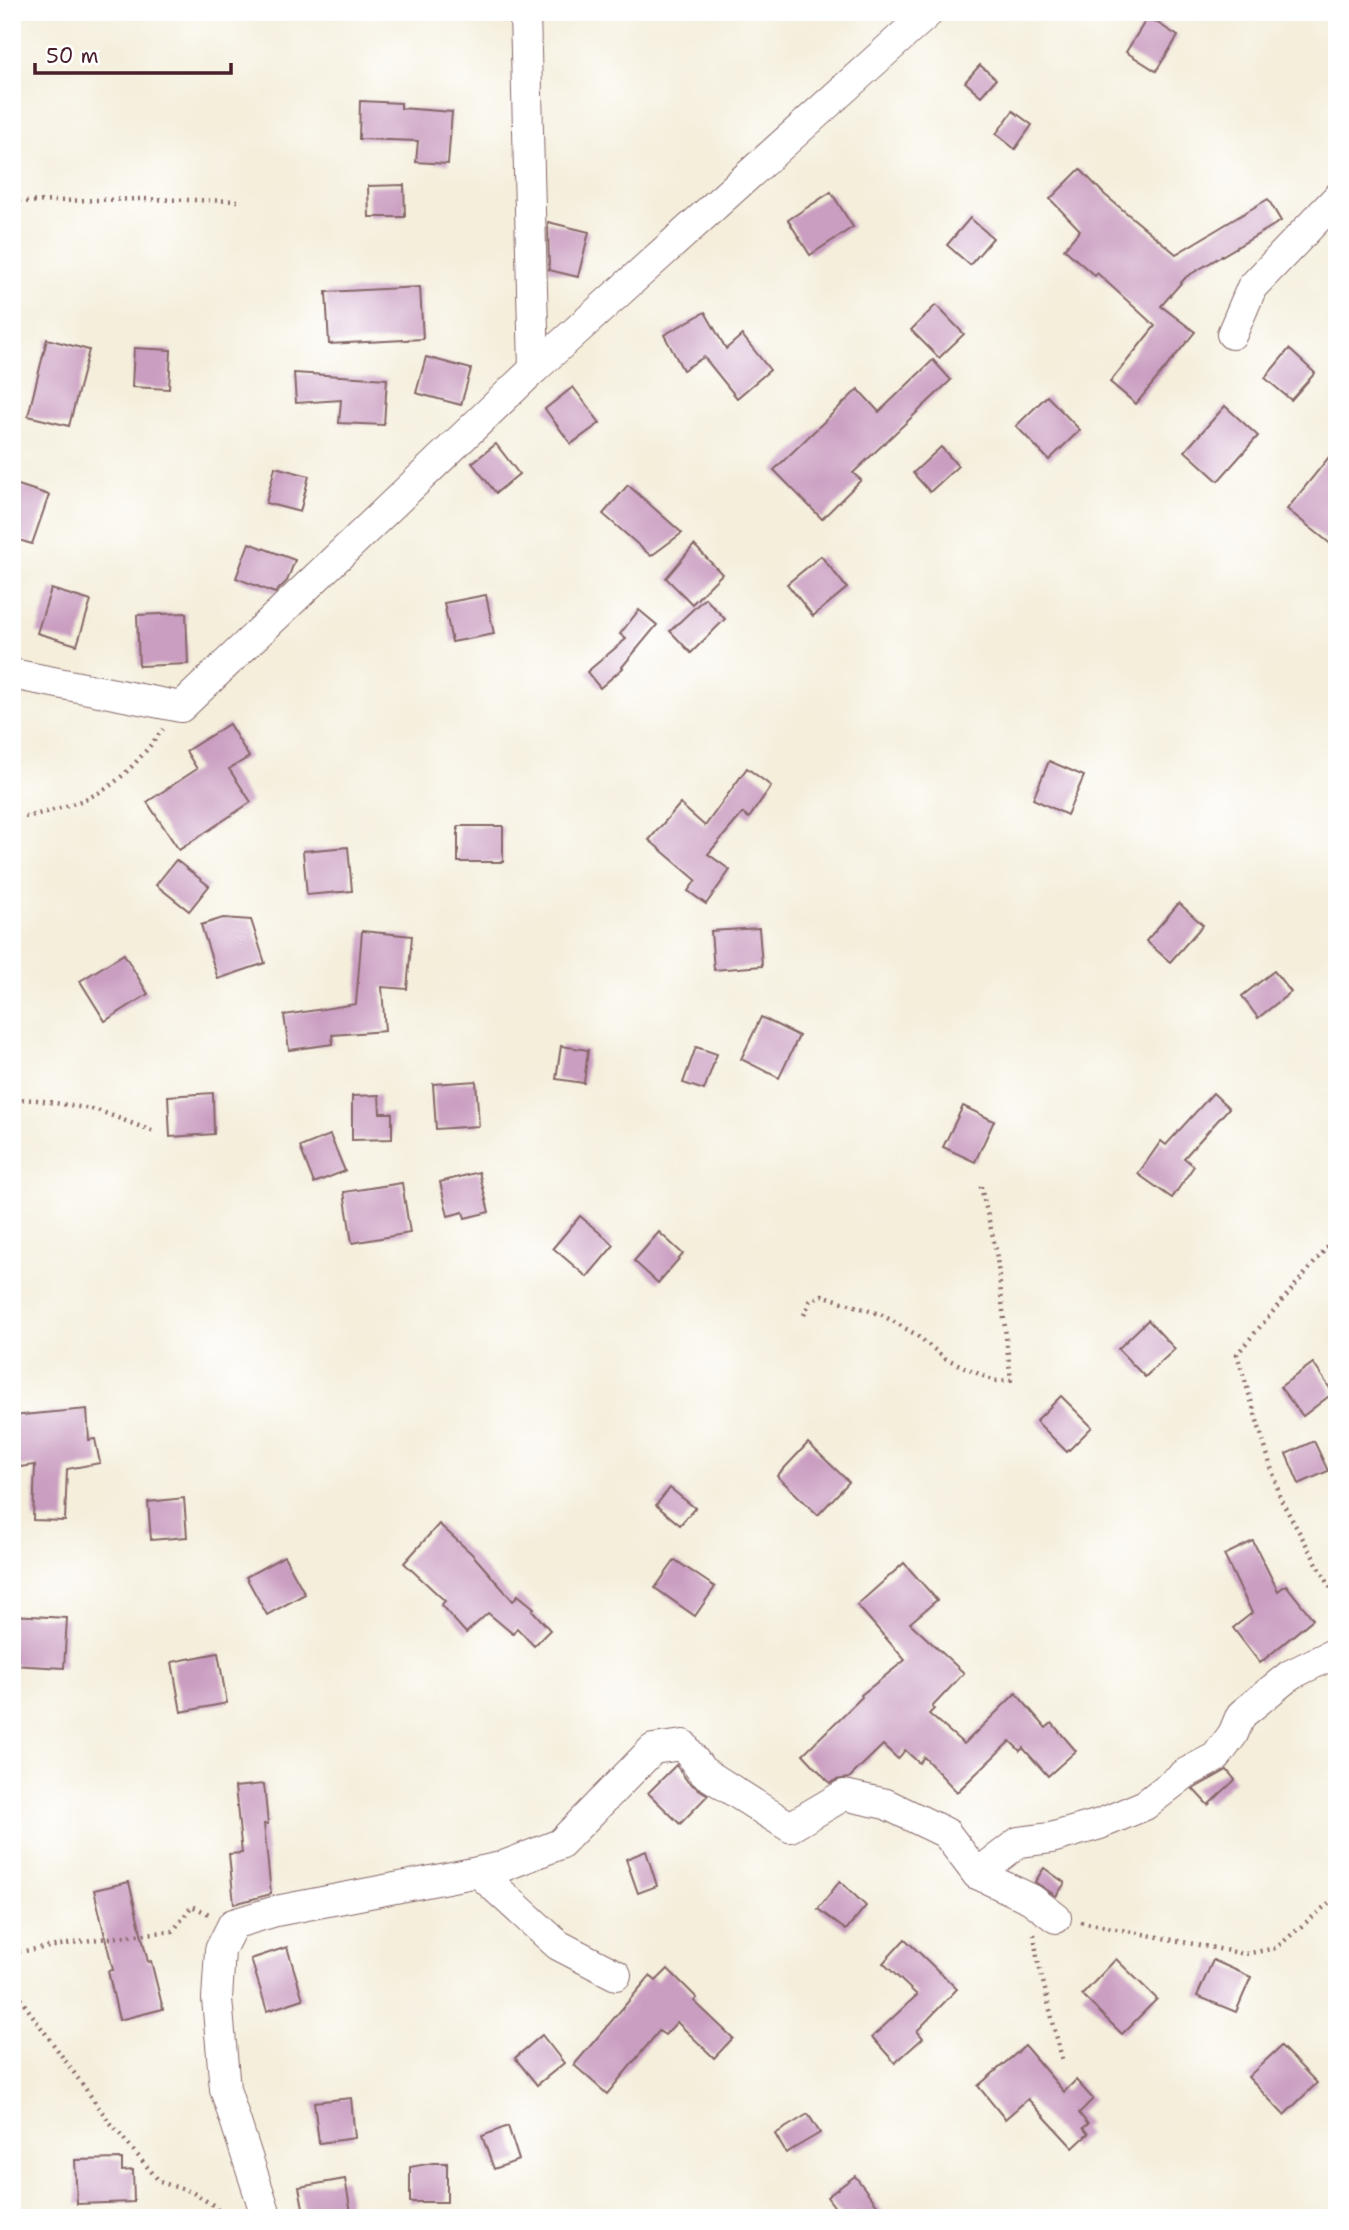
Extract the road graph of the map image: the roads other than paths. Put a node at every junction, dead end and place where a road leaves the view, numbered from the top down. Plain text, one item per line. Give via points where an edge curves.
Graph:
1 (525, 12) edge
2 (929, 12) edge
3 (1337, 198) edge
4 (1232, 334) dead end
5 (534, 369) junction
6 (12, 674) edge
7 (1337, 1652) edge
8 (478, 1872) junction
9 (977, 1874) junction
10 (1056, 1918) road end
11 (616, 1975) dead end
12 (267, 2218) edge

1 - 5 street
2 - 5 street
3 - 4 street via 1252,287
5 - 6 street via 181,707
7 - 9 street via 1290,1675 1241,1715 1216,1757 1186,1773 1145,1805 1100,1824 1019,1842
8 - 9 street via 560,1844 653,1749 683,1745 702,1771 790,1827 844,1795 886,1804 946,1833
8 - 11 street via 558,1945
8 - 12 street via 276,1911 233,1924 220,1950 217,1999 225,2089
9 - 10 street via 1031,1899

